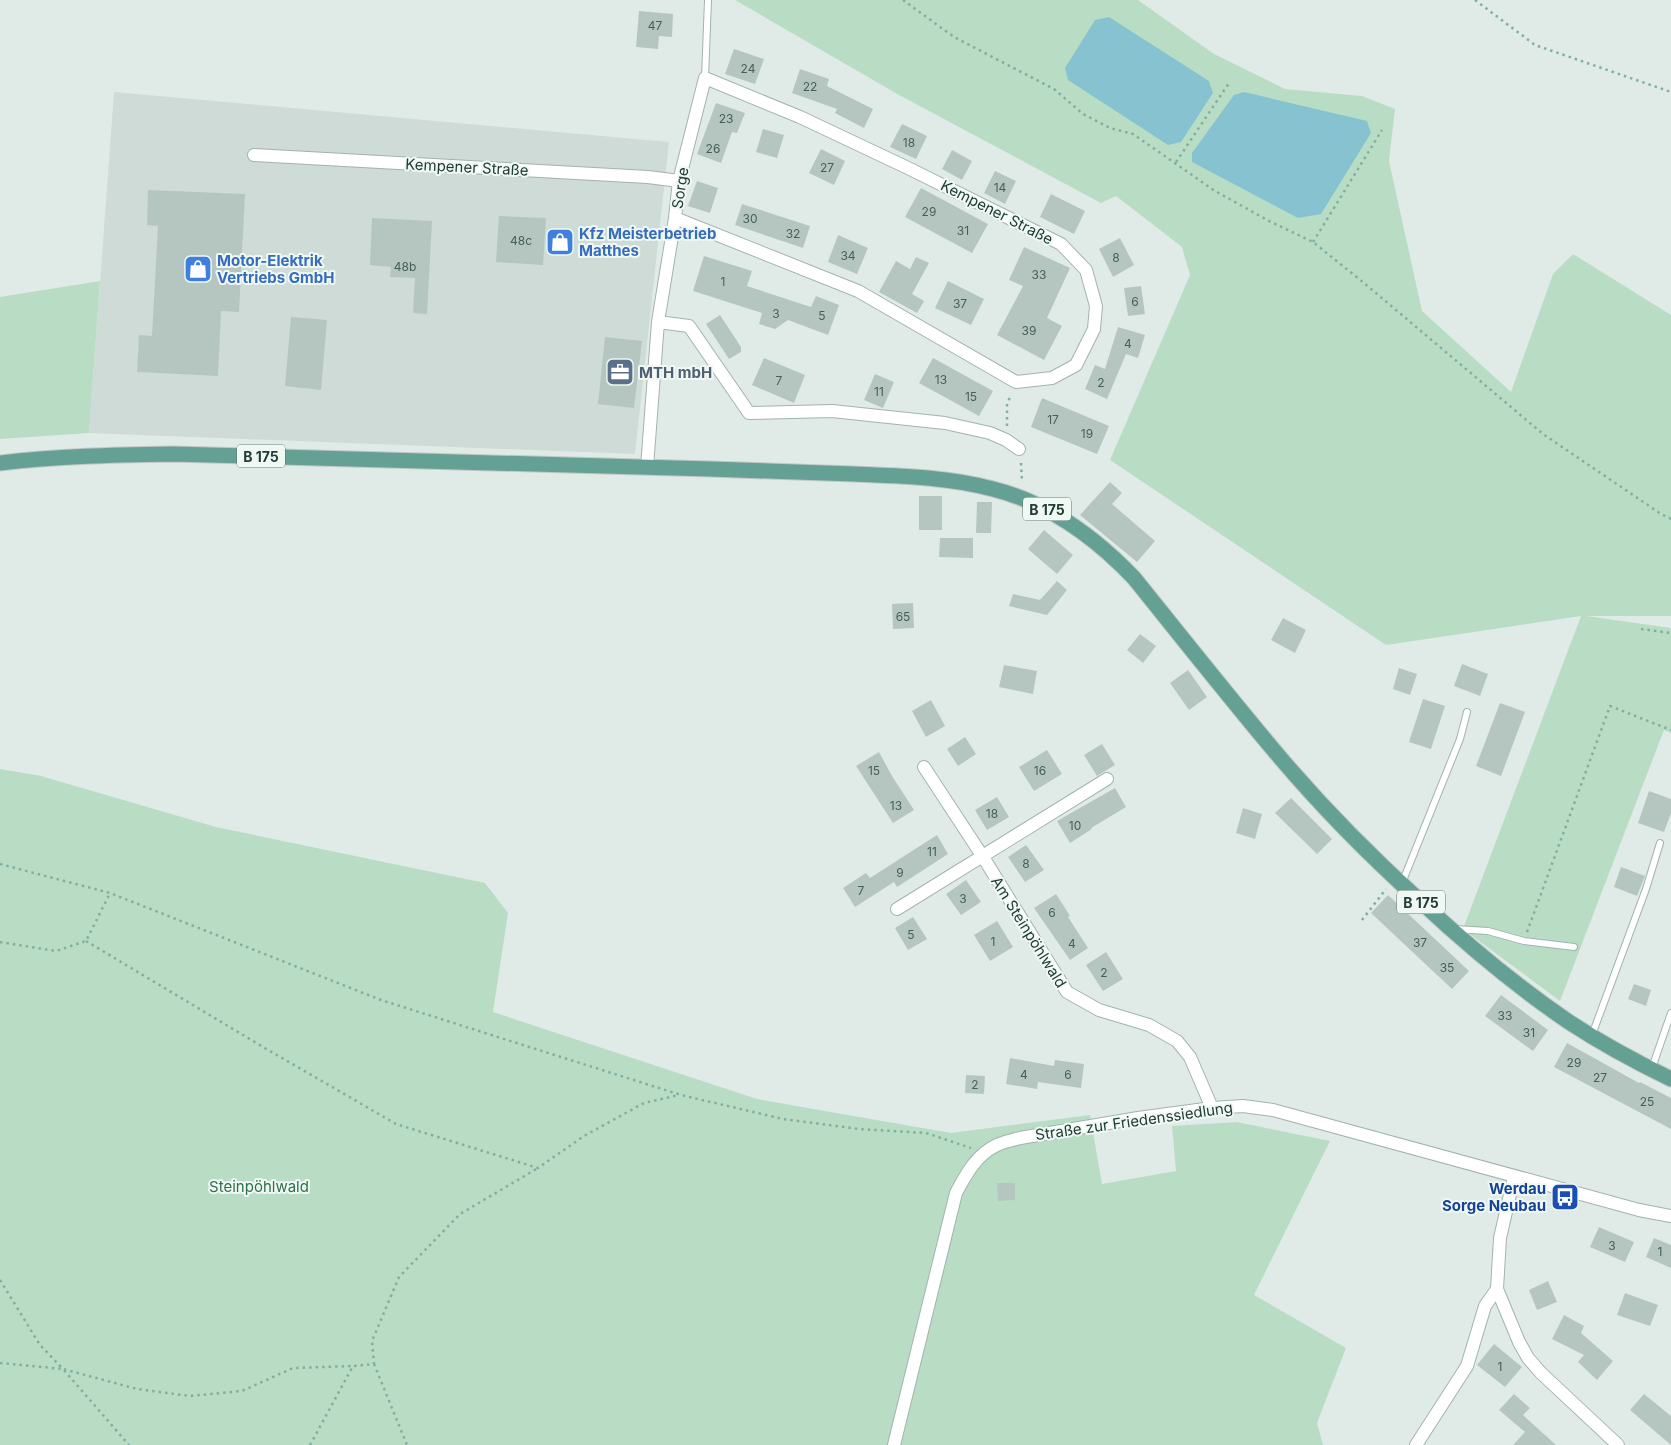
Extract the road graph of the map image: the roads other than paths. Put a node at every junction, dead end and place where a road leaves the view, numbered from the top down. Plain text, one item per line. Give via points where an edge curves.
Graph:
1 (708, 0) edge
2 (705, 78) junction
3 (254, 155) dead end
4 (679, 181) junction
5 (675, 218) junction
6 (658, 322) junction
7 (1019, 449) road end
8 (0, 463) edge
9 (647, 467) junction
10 (1467, 712) dead end
11 (924, 767) dead end
12 (1107, 779) dead end
13 (1660, 843) dead end
14 (983, 856) junction
15 (1398, 881) junction
16 (898, 909) dead end
17 (1450, 928) junction
18 (1574, 947) dead end
19 (1671, 1013) edge
20 (1592, 1035) junction
21 (1651, 1070) junction
22 (1671, 1079) edge
23 (1212, 1108) junction
24 (1514, 1177) junction
25 (1671, 1216) edge
26 (1496, 1289) junction
27 (894, 1445) edge
28 (1416, 1445) edge
29 (1618, 1445) edge

1 - 2 lane, Sorge
2 - 4 street, Sorge
2 - 5 street, Kempener Straße via 800,117 1061,244 1086,270 1096,306 1094,329 1076,364 1052,378 1016,382 858,291
3 - 4 street, Kempener Straße
4 - 5 street, Sorge
5 - 6 street, Sorge
6 - 7 street via 689,326 749,413 832,411 945,423 990,433
6 - 9 street, Sorge
8 - 9 main road, B 175 via 103,455 173,454
9 - 15 main road, B 175 via 927,478 995,489 1050,510 1113,556 1134,578 1272,749
10 - 15 lane via 1460,739
11 - 14 street, Am Steinpöhlwald
12 - 14 street
13 - 20 lane
14 - 16 street
14 - 23 street, Am Steinpöhlwald via 1067,992 1099,1010 1150,1025 1177,1041 1190,1057
15 - 17 main road, B 175
17 - 18 lane via 1488,931 1524,941
17 - 20 main road, B 175 via 1529,993
19 - 21 lane
20 - 21 main road, B 175
21 - 22 main road, B 175
23 - 24 street, Straße zur Friedenssiedlung via 1243,1106 1273,1110
23 - 27 street, Straße zur Friedenssiedlung via 1020,1138 997,1145 970,1168 956,1193
24 - 25 street, Straße zur Friedenssiedlung
24 - 26 street via 1500,1238
26 - 28 street via 1485,1306 1467,1366
26 - 29 street via 1528,1358

